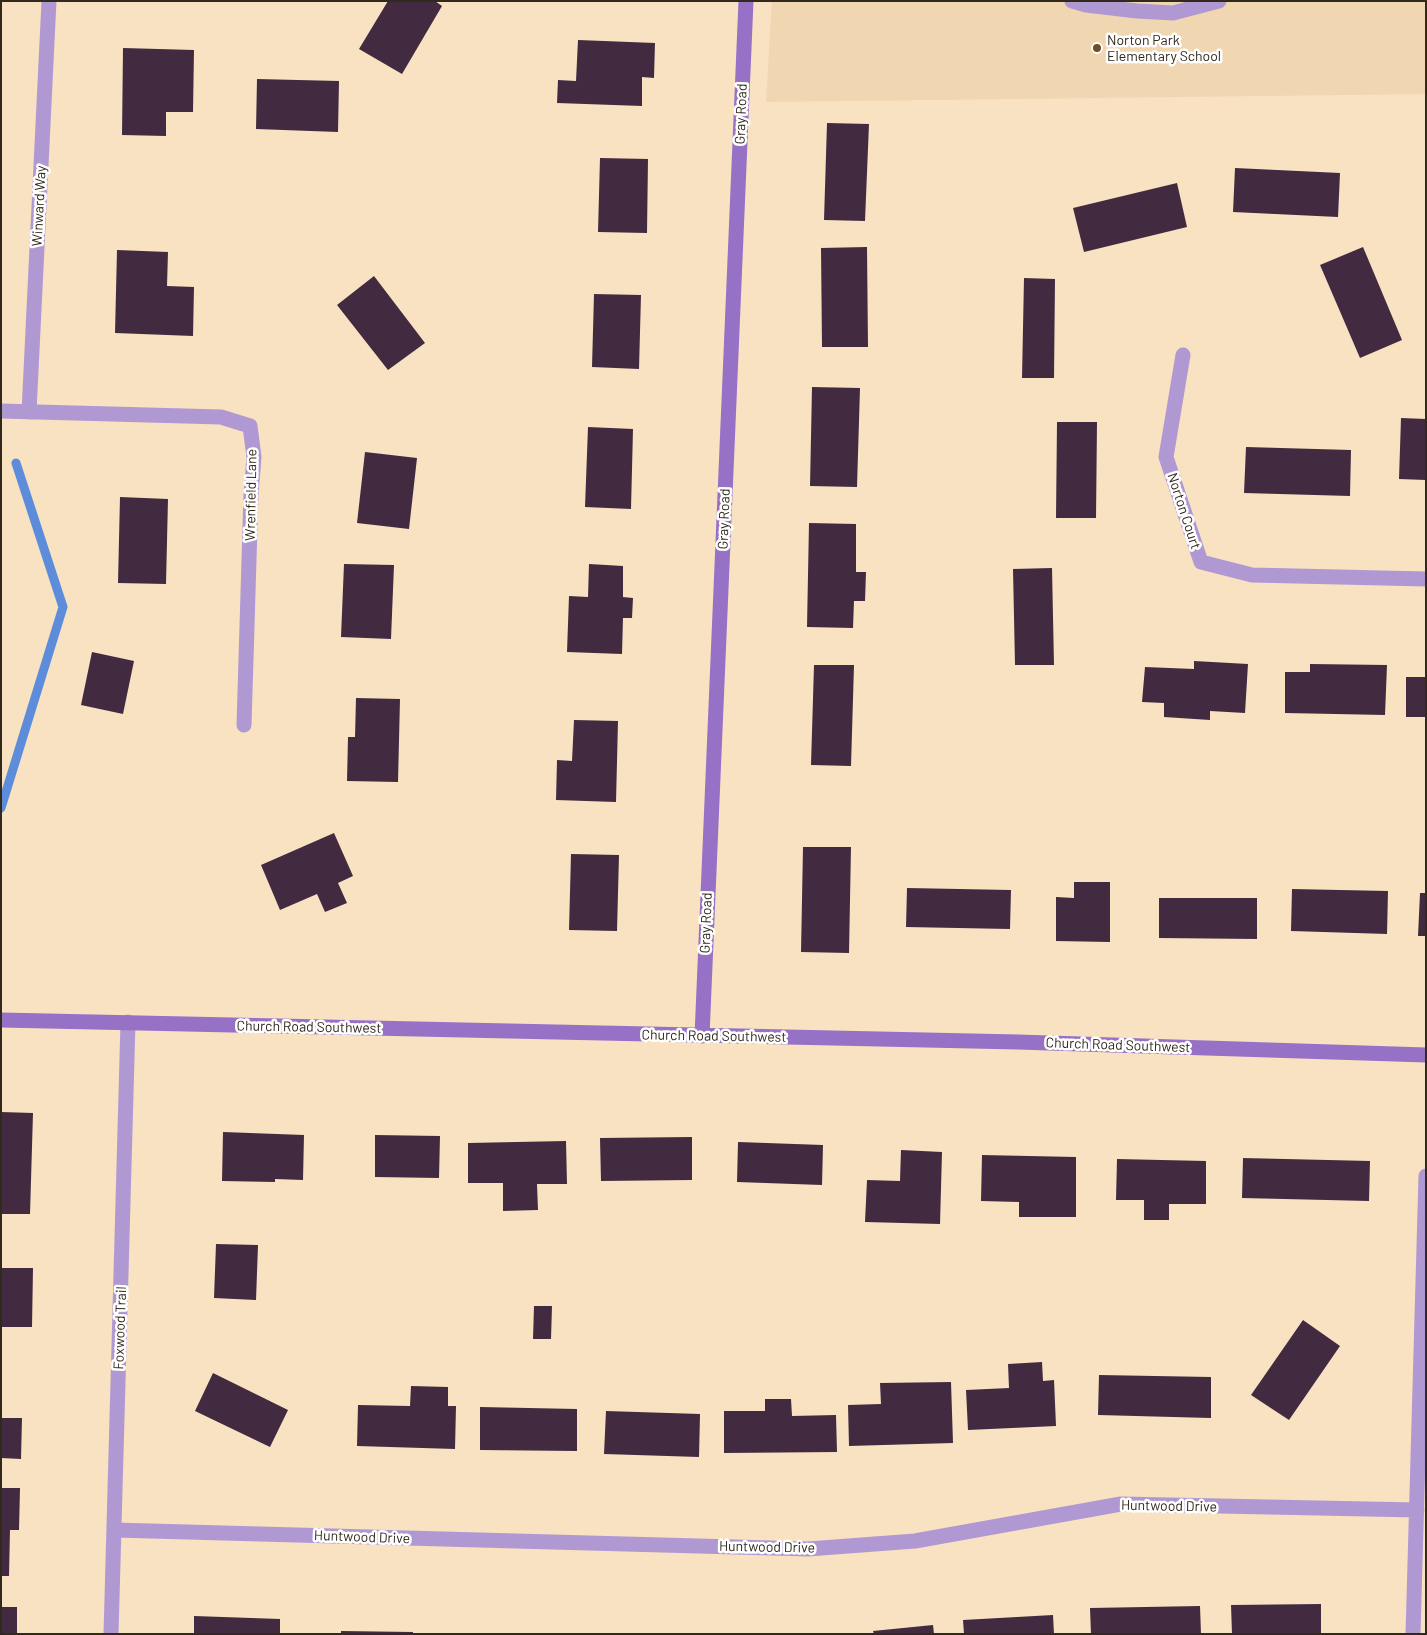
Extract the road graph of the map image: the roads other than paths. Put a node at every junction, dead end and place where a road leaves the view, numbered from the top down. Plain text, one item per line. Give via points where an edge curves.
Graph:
1 (49, 1) edge
2 (746, 1) edge
3 (1072, 1) edge
4 (1219, 1) edge
5 (1182, 355) dead end
6 (1, 411) edge
7 (29, 412) junction
8 (1426, 580) edge
9 (244, 725) dead end
10 (1, 1020) edge
11 (128, 1022) junction
12 (702, 1036) junction
13 (1426, 1055) edge
14 (1426, 1176) edge
15 (1417, 1510) junction
16 (114, 1530) junction
17 (111, 1634) edge
18 (1413, 1634) edge

1 - 7 street, Winward Way
2 - 12 street, Gray Road
3 - 4 street via 1174,13
5 - 8 street, Norton Court via 1166,457 1201,562 1252,575
6 - 7 street, Wrenfield Lane
7 - 9 street, Wrenfield Lane via 221,416 250,426 254,457
10 - 11 street, Church Road Southwest
11 - 12 street, Church Road Southwest
11 - 16 street, Foxwood Trail
12 - 13 street, Church Road Southwest via 1028,1042
14 - 15 street
15 - 16 street, Huntwood Drive via 1121,1504 915,1541 808,1549
15 - 18 street
16 - 17 street, Foxwood Trail

